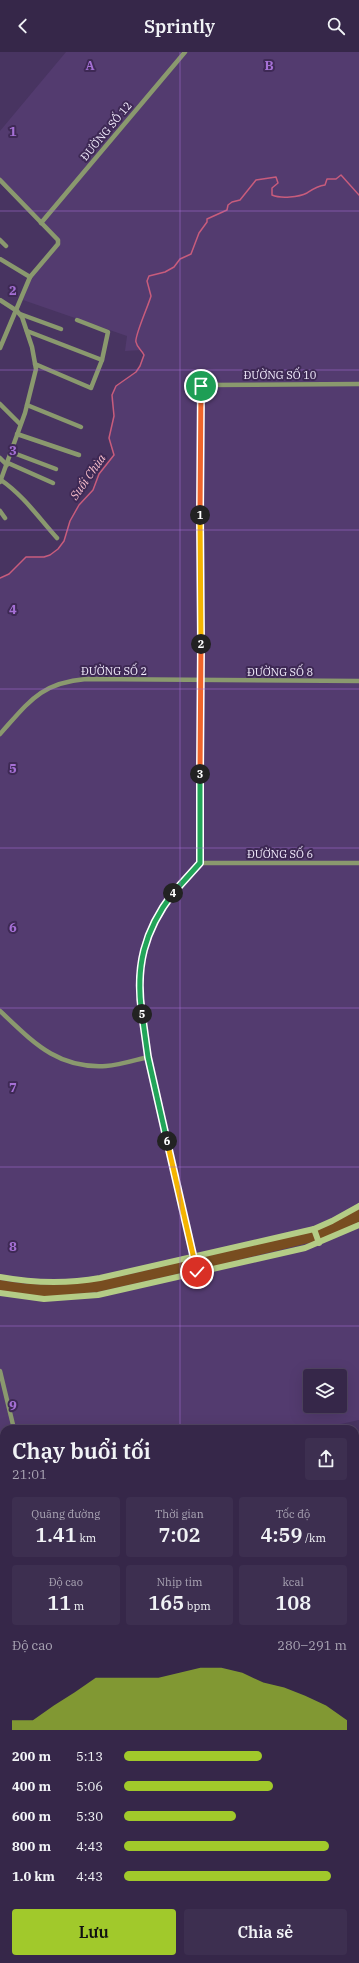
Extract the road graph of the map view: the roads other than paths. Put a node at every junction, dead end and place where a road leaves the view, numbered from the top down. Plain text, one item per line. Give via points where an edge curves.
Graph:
1 (185, 52) edge
2 (0, 180) edge
3 (40, 223) junction
4 (0, 240) edge
5 (6, 246) dead end
6 (0, 259) edge
7 (30, 277) junction
8 (0, 300) edge
9 (19, 312) junction
10 (77, 320) dead end
11 (61, 329) dead end
12 (27, 331) junction
13 (0, 348) edge
14 (102, 360) junction
15 (35, 364) junction
16 (359, 384) edge
17 (0, 404) edge
18 (27, 405) junction
19 (20, 424) junction
20 (81, 427) dead end
21 (17, 434) junction
22 (11, 452) junction
23 (79, 455) dead end
24 (0, 458) edge
25 (7, 464) junction
26 (56, 469) dead end
27 (0, 481) edge
28 (53, 483) dead end
29 (0, 511) edge
30 (5, 518) dead end
31 (57, 538) dead end
32 (201, 681) junction
33 (359, 681) edge
34 (0, 734) edge
35 (200, 863) junction
36 (359, 863) edge
37 (0, 1011) edge
38 (148, 1057) junction
39 (359, 1206) edge
40 (359, 1225) edge
41 (314, 1229) junction
42 (319, 1243) junction
43 (193, 1257) junction
44 (197, 1272) junction
45 (0, 1277) edge
46 (0, 1293) edge
47 (0, 1371) edge
48 (13, 1425) edge

1 - 3 street, ĐƯỜNG SỐ 12
2 - 3 street
3 - 7 street via 58,240 58,244
4 - 5 street
6 - 7 street
7 - 9 street
8 - 9 street
9 - 11 street
9 - 12 street
9 - 13 street
10 - 14 street via 108,332
12 - 14 street
12 - 15 street
14 - 15 street via 91,388
15 - 18 street
16 - 32 street, ĐƯỜNG SỐ 10 via 201,386
17 - 19 street
18 - 19 street
18 - 20 street
19 - 21 street
21 - 22 street
21 - 23 street
22 - 25 street
22 - 26 street
24 - 25 street
25 - 27 street
25 - 28 street
27 - 31 street via 27,504
29 - 30 street
32 - 33 street, ĐƯỜNG SỐ 8
32 - 34 street, ĐƯỜNG SỐ 2 via 86,679 59,683 33,697
32 - 35 street
35 - 36 street, ĐƯỜNG SỐ 6
35 - 38 street via 167,902 146,940 139,988
37 - 38 street via 41,1048 72,1064 107,1066
38 - 43 street
39 - 41 street
40 - 42 street
41 - 42 street
41 - 43 street
42 - 44 street
43 - 44 street
43 - 45 street via 85,1281 41,1282
44 - 46 street via 76,1298 44,1299
47 - 48 street

